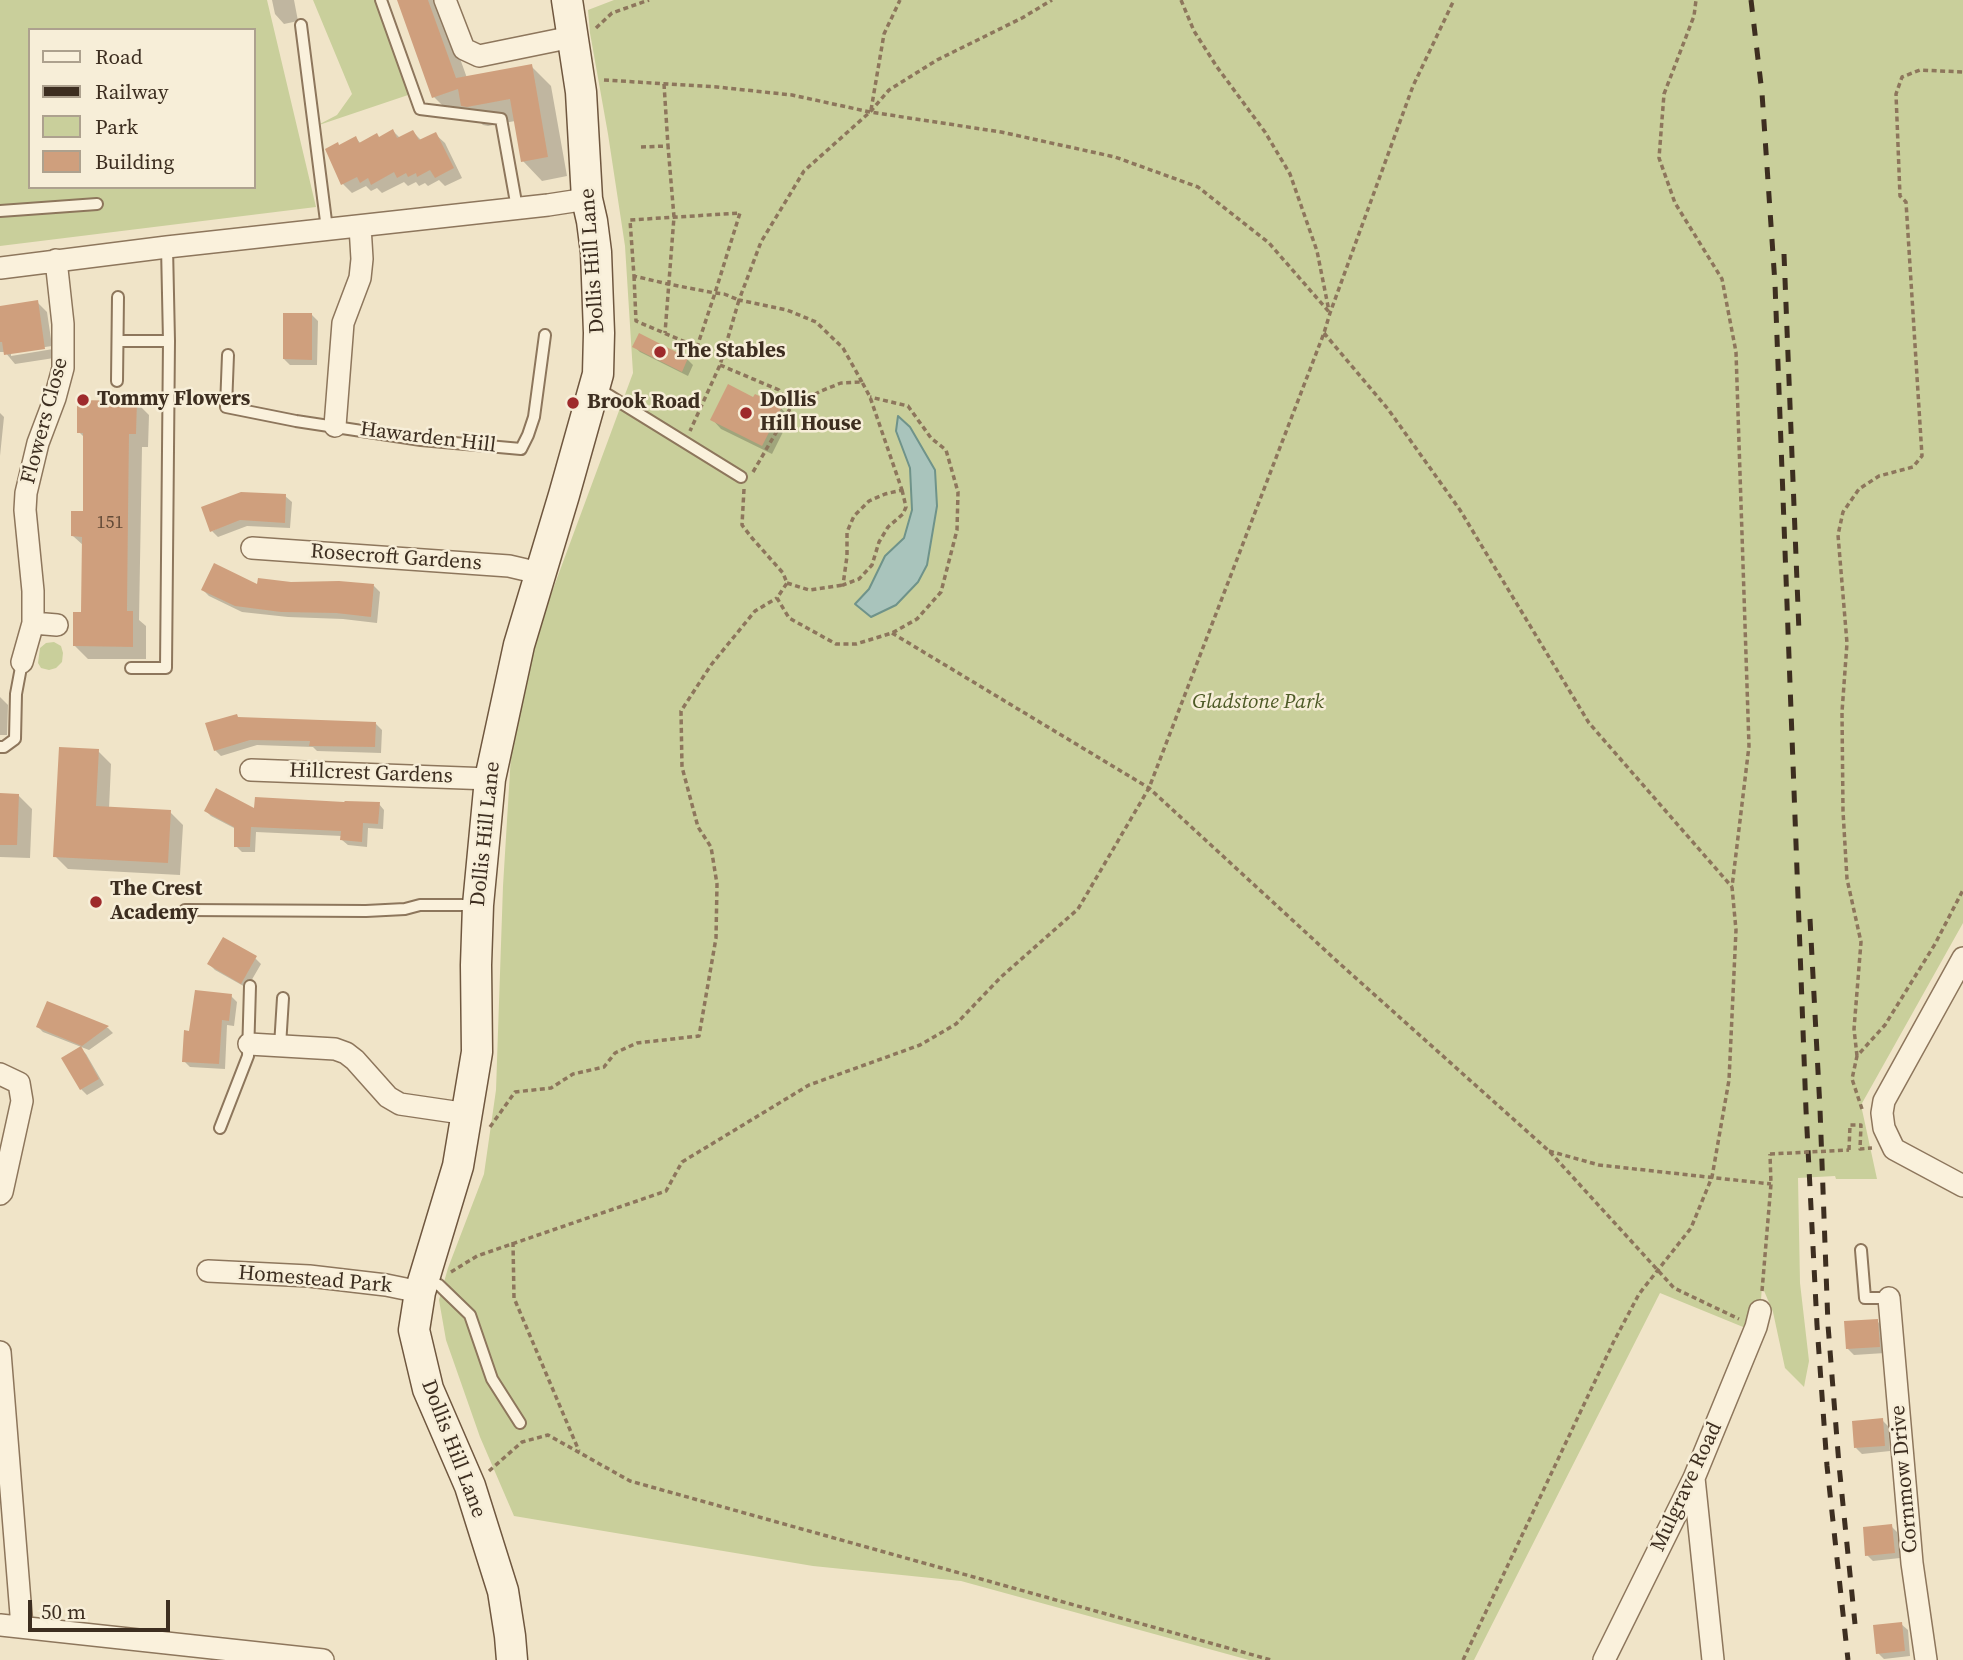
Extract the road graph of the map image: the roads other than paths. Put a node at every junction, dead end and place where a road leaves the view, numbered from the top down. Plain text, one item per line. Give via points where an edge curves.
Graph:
1 (381, 0) edge
2 (445, 0) edge
3 (567, 0) edge
4 (300, 25) dead end
5 (581, 35) junction
6 (587, 199) junction
7 (97, 204) dead end
8 (517, 208) junction
9 (0, 211) edge
10 (360, 226) junction
11 (327, 229) junction
12 (167, 247) junction
13 (56, 260) junction
14 (0, 268) edge
15 (118, 297) dead end
16 (545, 335) dead end
17 (118, 341) junction
18 (169, 341) junction
19 (228, 355) dead end
20 (117, 381) dead end
21 (595, 386) junction
22 (335, 426) junction
23 (741, 478) road end
24 (252, 548) dead end
25 (540, 573) junction
26 (33, 623) junction
27 (57, 625) dead end
28 (22, 662) joint
29 (131, 668) dead end
30 (0, 747) edge
31 (251, 770) dead end
32 (489, 779) junction
33 (478, 905) junction
34 (185, 909) dead end
35 (1963, 958) edge
36 (250, 986) dead end
37 (283, 998) dead end
38 (249, 1044) junction
39 (280, 1046) junction
40 (0, 1074) edge
41 (479, 1121) junction
42 (220, 1128) dead end
43 (1963, 1186) edge
44 (0, 1194) edge
45 (1861, 1250) dead end
46 (208, 1271) dead end
47 (430, 1288) junction
48 (1889, 1298) joint
49 (1758, 1319) road end
50 (0, 1352) edge
51 (520, 1423) dead end
52 (1694, 1478) junction
53 (0, 1625) edge
54 (22, 1627) junction
55 (323, 1660) edge
56 (512, 1660) edge
57 (1604, 1660) edge
58 (1713, 1660) edge
59 (1927, 1660) edge

1 - 8 lane via 419,108 501,119
2 - 5 street via 464,49 479,56
3 - 5 street, Dollis Hill Lane
4 - 11 lane
5 - 6 street, Dollis Hill Lane
6 - 8 street
6 - 21 street, Dollis Hill Lane via 596,252 599,333
7 - 9 lane
8 - 10 street
10 - 11 street
10 - 22 street, Hawarden Hill via 360,278 342,323
11 - 12 street
12 - 13 street
12 - 18 lane
13 - 14 street
13 - 26 street, Flowers Close via 63,368 38,443 24,510
15 - 17 lane
16 - 22 lane, Hawarden Hill via 534,417 521,449
17 - 18 lane
17 - 20 lane
18 - 29 lane via 166,668
19 - 22 lane, Hawarden Hill via 226,407
21 - 23 lane
21 - 25 street, Dollis Hill Lane
24 - 25 street, Rosecroft Gardens via 509,566
25 - 32 street, Dollis Hill Lane
26 - 27 street
26 - 28 street, Flowers Close
28 - 30 lane via 15,739
31 - 32 street, Hillcrest Gardens
32 - 33 street, Dollis Hill Lane
33 - 34 lane via 366,911
33 - 41 street, Dollis Hill Lane
35 - 43 street via 1884,1101 1882,1113 1883,1145
36 - 38 lane
37 - 39 lane
38 - 39 street
38 - 42 lane
39 - 41 street via 346,1053 387,1097 400,1104
40 - 44 street via 19,1083 22,1101
41 - 47 street, Dollis Hill Lane via 458,1166
45 - 48 lane via 1865,1298
46 - 47 street, Homestead Park
47 - 51 lane via 470,1315 492,1379
47 - 56 street, Dollis Hill Lane via 414,1330 428,1389 470,1486 503,1591
48 - 59 street, Cornmow Drive via 1912,1563
49 - 52 street, Mulgrave Road
50 - 54 street
52 - 57 street, Mulgrave Road
52 - 58 street
53 - 54 street
54 - 55 street

